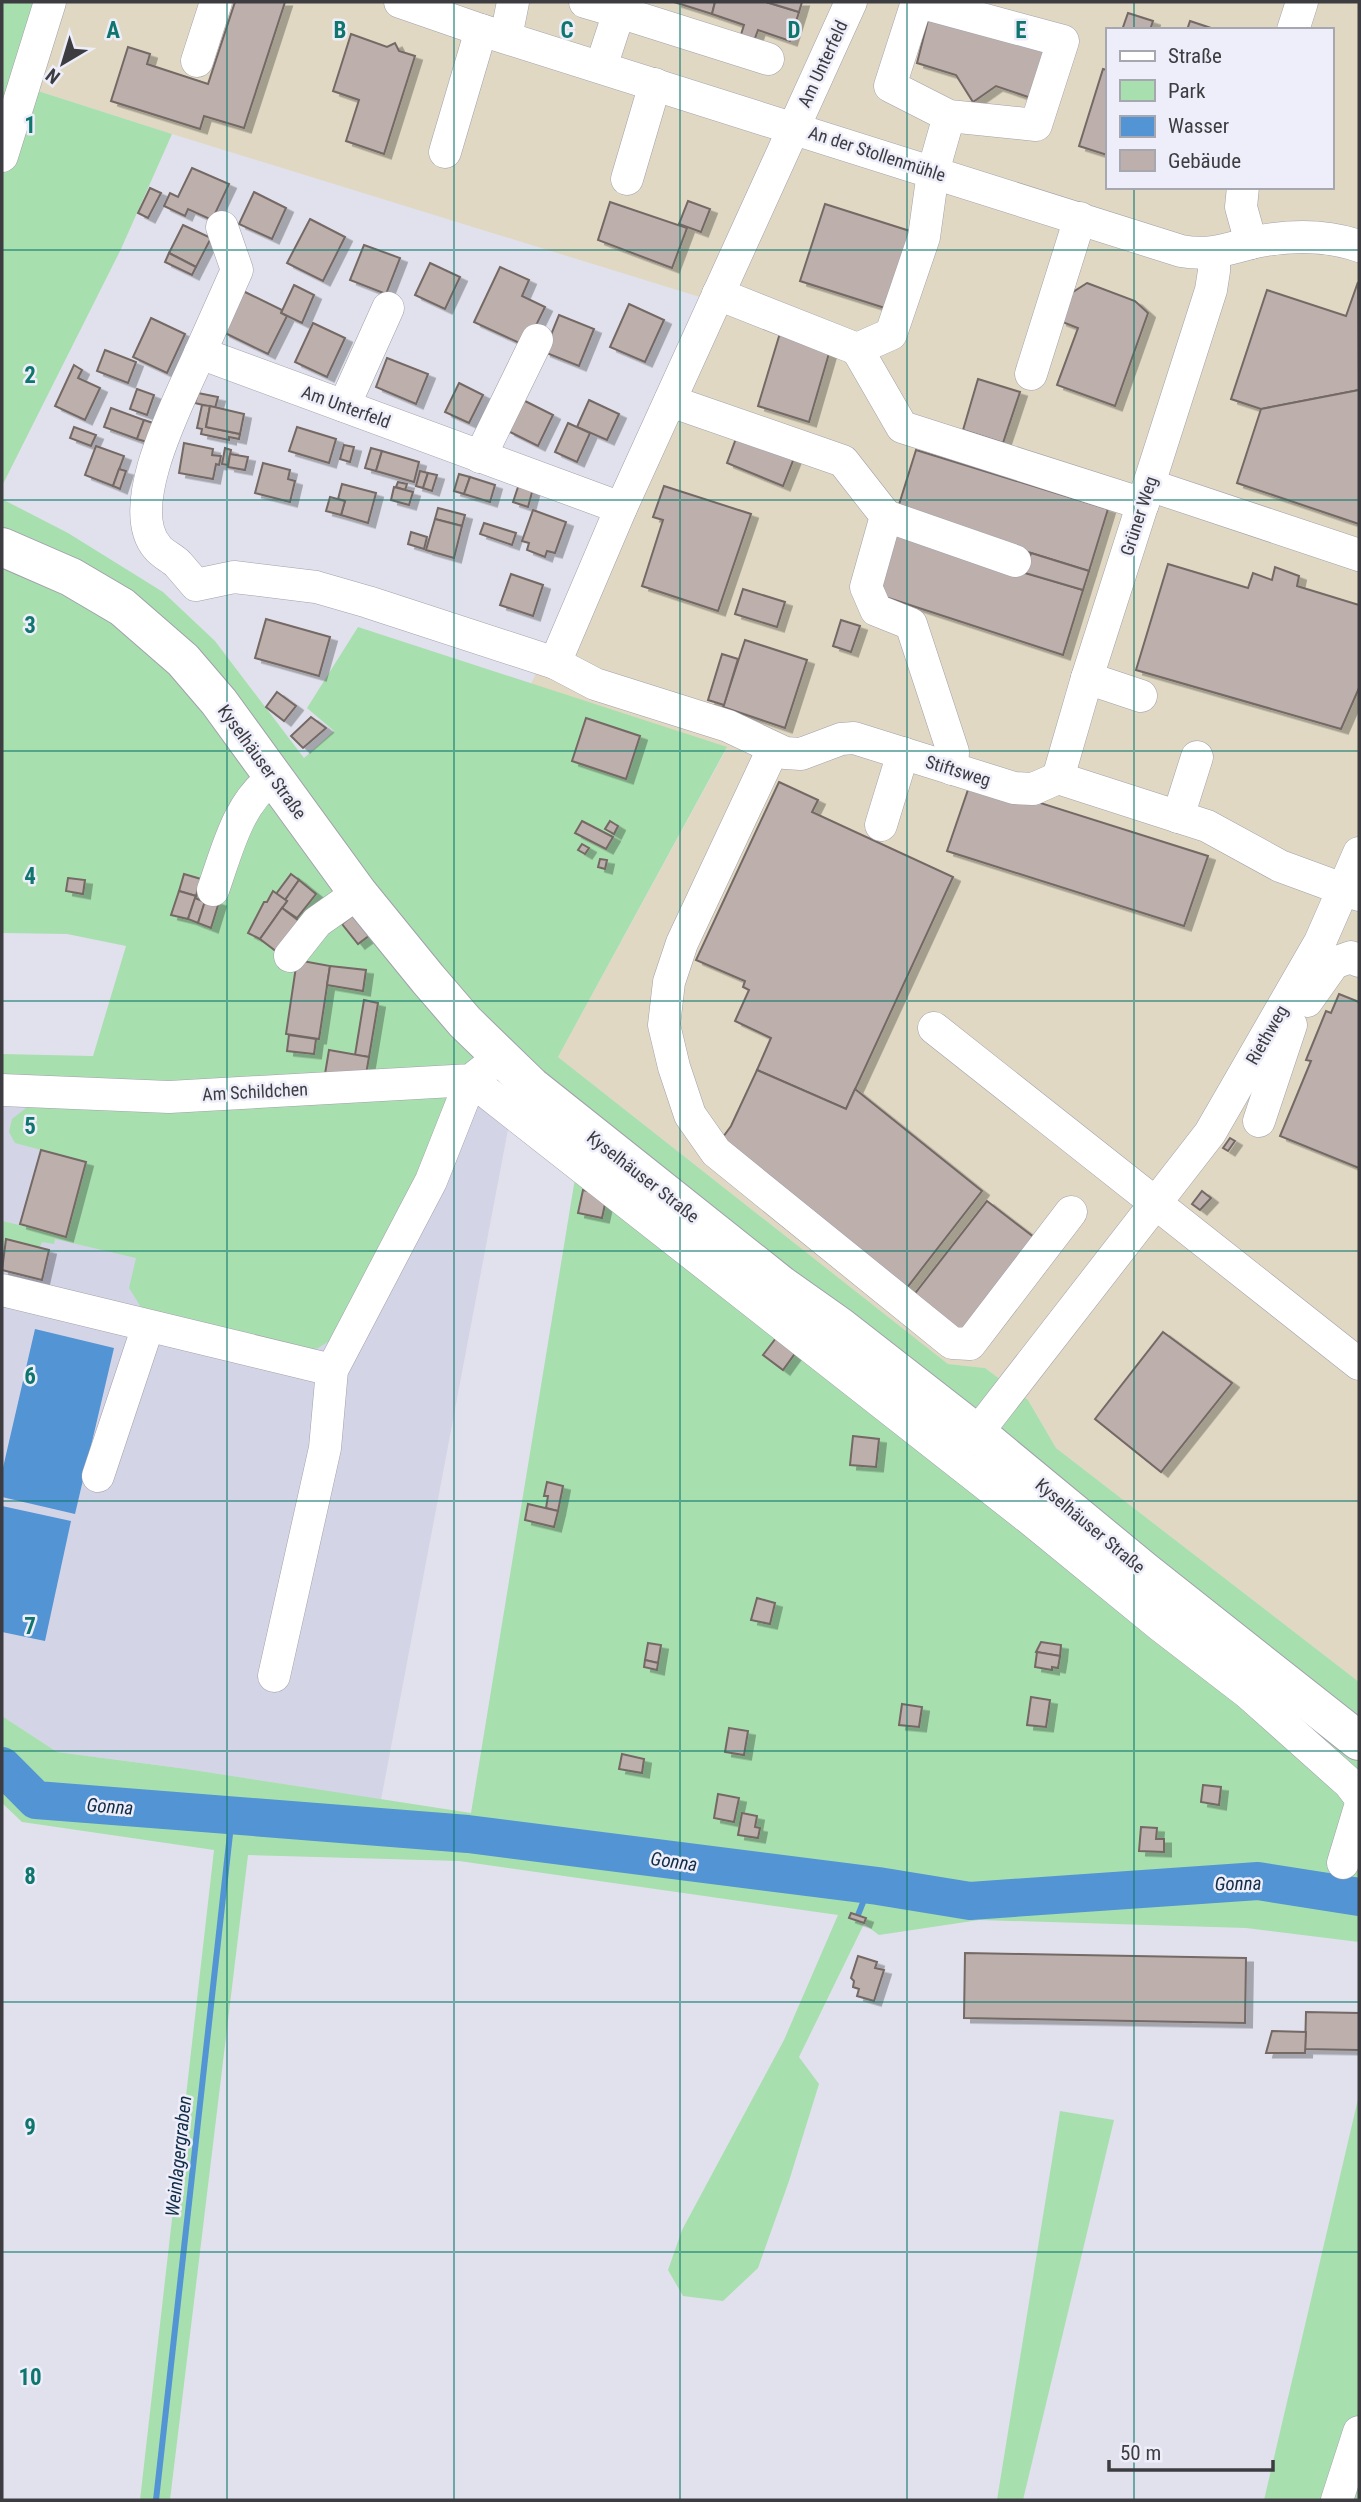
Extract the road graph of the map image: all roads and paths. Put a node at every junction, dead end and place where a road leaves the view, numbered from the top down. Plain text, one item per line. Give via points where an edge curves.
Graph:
1 (50, 2) edge
2 (216, 2) edge
3 (400, 2) edge
4 (513, 2) edge
5 (585, 2) edge
6 (851, 2) edge
7 (918, 2) edge
8 (1302, 2) edge
9 (620, 12) junction
10 (1294, 28) edge
11 (494, 33) junction
12 (768, 59) dead end
13 (197, 61) dead end
14 (601, 67) junction
15 (656, 84) junction
16 (948, 116) junction
17 (793, 128) junction
18 (445, 152) dead end
19 (2, 156) edge
20 (933, 172) junction
21 (627, 179) dead end
22 (1243, 189) edge
23 (1080, 218) junction
24 (222, 228) dead end
25 (1251, 243) junction
26 (1359, 246) edge
27 (1214, 253) junction
28 (718, 294) junction
29 (388, 308) dead end
30 (537, 340) dead end
31 (857, 349) junction
32 (200, 353) junction
33 (1031, 374) dead end
34 (670, 401) junction
35 (344, 406) junction
36 (480, 457) junction
37 (1146, 494) junction
38 (621, 509) junction
39 (886, 516) junction
40 (2, 547) edge
41 (1359, 555) edge
42 (1015, 561) dead end
43 (555, 663) junction
44 (1087, 678) junction
45 (1141, 696) dead end
46 (773, 749) junction
47 (903, 753) junction
48 (1197, 757) dead end
49 (952, 769) junction
50 (273, 778) junction
51 (1058, 778) junction
52 (1178, 817) junction
53 (881, 825) dead end
54 (1359, 853) edge
55 (214, 890) dead end
56 (1352, 892) edge
57 (358, 893) junction
58 (290, 957) dead end
59 (1359, 961) edge
60 (1284, 1021) junction
61 (934, 1028) dead end
62 (484, 1068) junction
63 (4, 1099) edge
64 (1259, 1121) dead end
65 (1156, 1205) junction
66 (1072, 1212) dead end
67 (2, 1290) edge
68 (148, 1326) junction
69 (1359, 1364) edge
70 (332, 1370) junction
71 (978, 1448) junction
72 (98, 1476) dead end
73 (274, 1676) dead end
74 (1359, 1741) edge
75 (1359, 1796) edge
76 (1359, 1810) edge
77 (1343, 1863) dead end
78 (1359, 2432) edge
79 (1337, 2500) edge

1 - 19 street
2 - 13 street
3 - 11 street, An der Stollenmühle
4 - 11 street
5 - 9 street
6 - 17 street, Am Unterfeld
7 - 16 street via 890,86
7 - 16 street via 1063,41 1036,125
8 - 10 street
9 - 12 street
9 - 14 street
11 - 14 street, An der Stollenmühle
11 - 18 street
14 - 15 street, An der Stollenmühle
15 - 17 street, An der Stollenmühle
15 - 21 street
16 - 20 street
17 - 20 street, An der Stollenmühle
17 - 28 street, Am Unterfeld
20 - 23 street, An der Stollenmühle
20 - 31 street via 924,237 891,334
22 - 25 street via 1241,206
23 - 27 street, An der Stollenmühle via 1181,250
23 - 33 street
24 - 32 street via 237,270
25 - 26 street, An der Stollenmühle via 1291,236
25 - 27 street, An der Stollenmühle
27 - 37 street, Grüner Weg via 1211,290
28 - 31 street
28 - 34 street, Am Unterfeld
29 - 35 street
30 - 36 street
31 - 37 street via 902,427
32 - 35 street, Am Unterfeld
32 - 43 street via 159,450 146,492 145,520 156,547 195,585 234,577 316,587
34 - 38 street, Am Unterfeld
34 - 39 street via 843,461
35 - 36 street, Am Unterfeld
36 - 38 street, Am Unterfeld
37 - 41 street
37 - 44 street, Grüner Weg
38 - 43 street, Am Unterfeld
39 - 42 street
39 - 49 street via 866,587 876,610 911,624 953,752
40 - 50 main road, Kyselhäuser Straße via 71,577 122,607 183,660
43 - 46 street, Stiftsweg via 595,684 728,726
44 - 45 street
44 - 51 street, Grüner Weg
46 - 47 street, Stiftsweg via 801,754 854,738
46 - 66 street via 682,943 669,982 664,1026 690,1115 716,1152 952,1343 970,1344
47 - 49 street, Stiftsweg
47 - 53 street
48 - 52 street
49 - 51 street, Stiftsweg via 1024,790
50 - 55 street via 260,787 246,808
50 - 57 main road, Kyselhäuser Straße
51 - 52 street
52 - 56 street via 1207,826 1280,866
54 - 56 street, Riethweg
56 - 60 street, Riethweg via 1320,942
57 - 58 street via 317,922
57 - 62 main road, Kyselhäuser Straße via 450,1006
59 - 60 street via 1350,957 1334,963
60 - 64 street
60 - 65 street, Riethweg
61 - 65 street
62 - 63 street, Am Schildchen via 169,1097
62 - 70 street
62 - 71 main road, Kyselhäuser Straße via 568,1118 751,1281 863,1344
65 - 69 street
65 - 71 street, Riethweg
67 - 68 street
68 - 70 street
68 - 72 street
70 - 73 street via 325,1448
71 - 74 main road, Kyselhäuser Straße via 1144,1571
71 - 75 street
76 - 77 street
78 - 79 street

